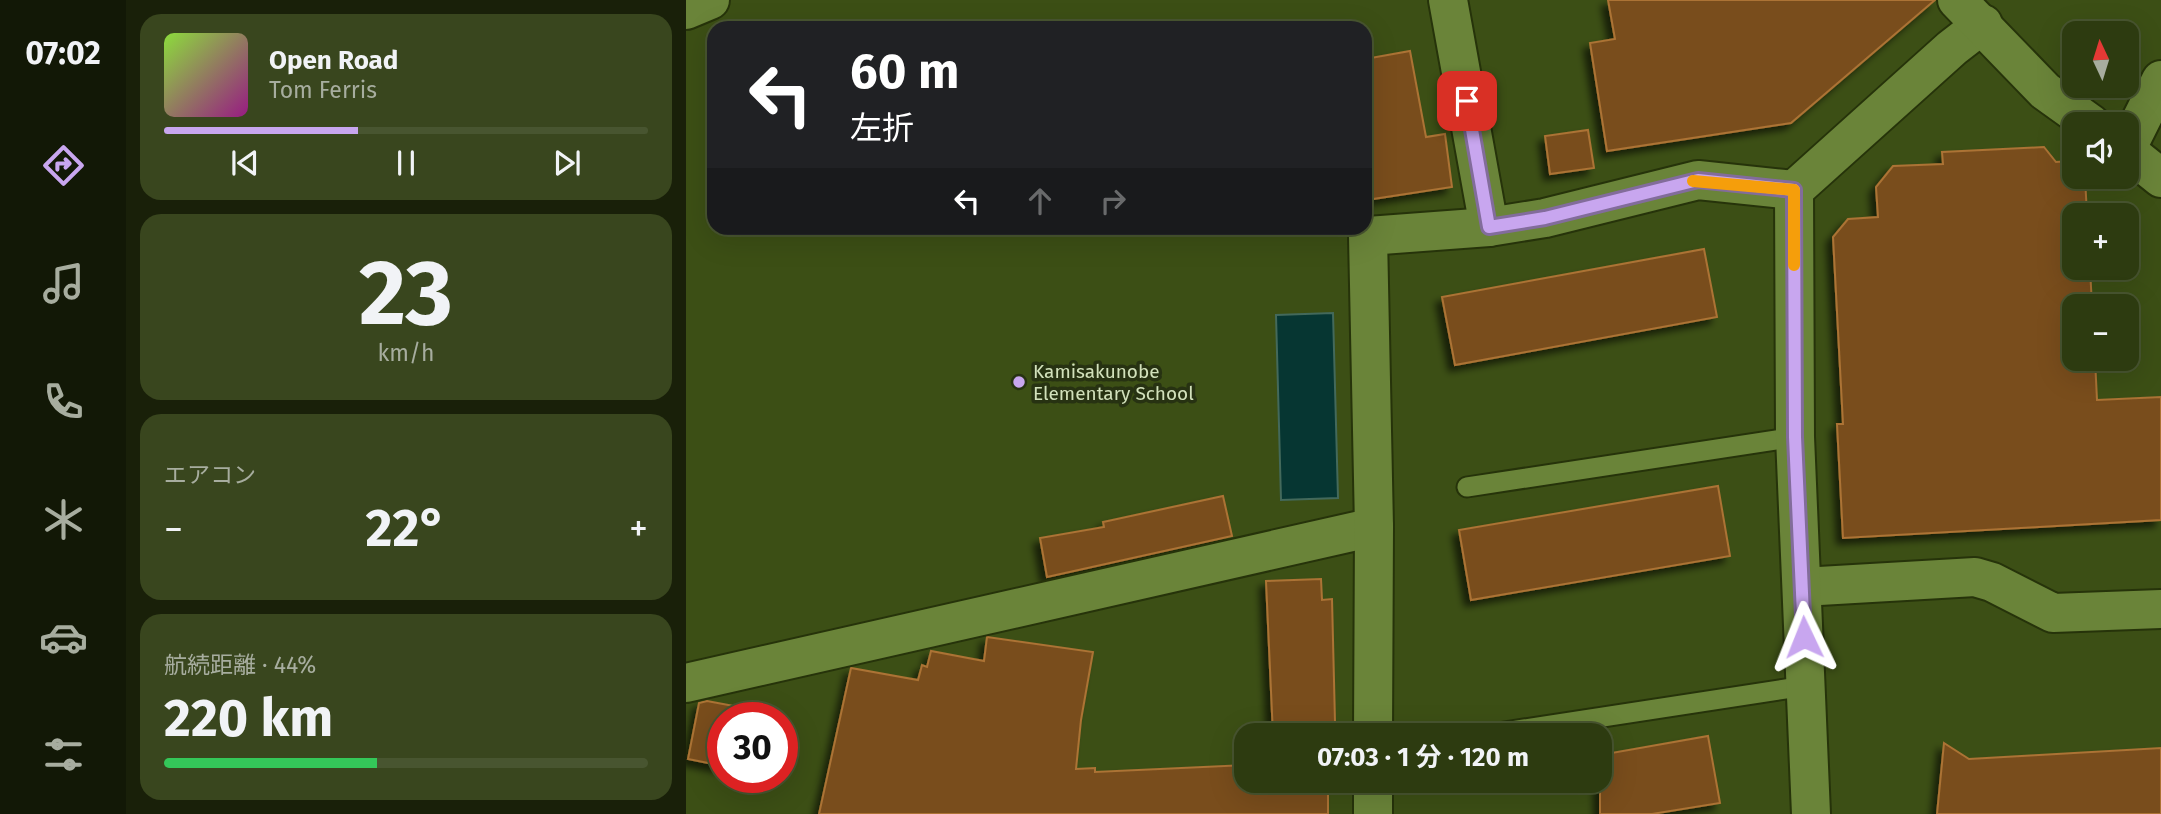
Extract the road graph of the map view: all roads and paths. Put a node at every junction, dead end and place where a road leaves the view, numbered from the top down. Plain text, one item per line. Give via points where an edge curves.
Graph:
1 (710, 0) edge
2 (1448, 0) edge
3 (686, 10) edge
4 (1970, 12) edge
5 (2161, 80) edge
6 (2074, 112) edge
7 (2139, 124) edge
8 (2139, 160) edge
9 (2161, 178) edge
10 (1794, 190) junction
11 (1489, 227) junction
12 (1795, 437) junction
13 (1466, 487) dead end
14 (1374, 527) junction
15 (1802, 587) junction
16 (2161, 609) edge
17 (686, 683) edge
18 (1805, 686) junction
19 (1373, 723) edge
20 (1563, 723) edge
21 (1373, 793) edge
22 (1373, 814) edge
23 (1811, 814) edge

1 - 3 street
2 - 11 street
4 - 6 street via 2045,91
4 - 10 street via 1952,48
5 - 7 street
8 - 9 street
10 - 11 street via 1698,180 1545,218
10 - 12 street
11 - 14 street via 1368,236
12 - 13 lane
12 - 15 street
14 - 17 street
14 - 19 street
15 - 16 street via 1975,578 2053,613
15 - 18 street
18 - 20 lane
18 - 23 street
21 - 22 street

